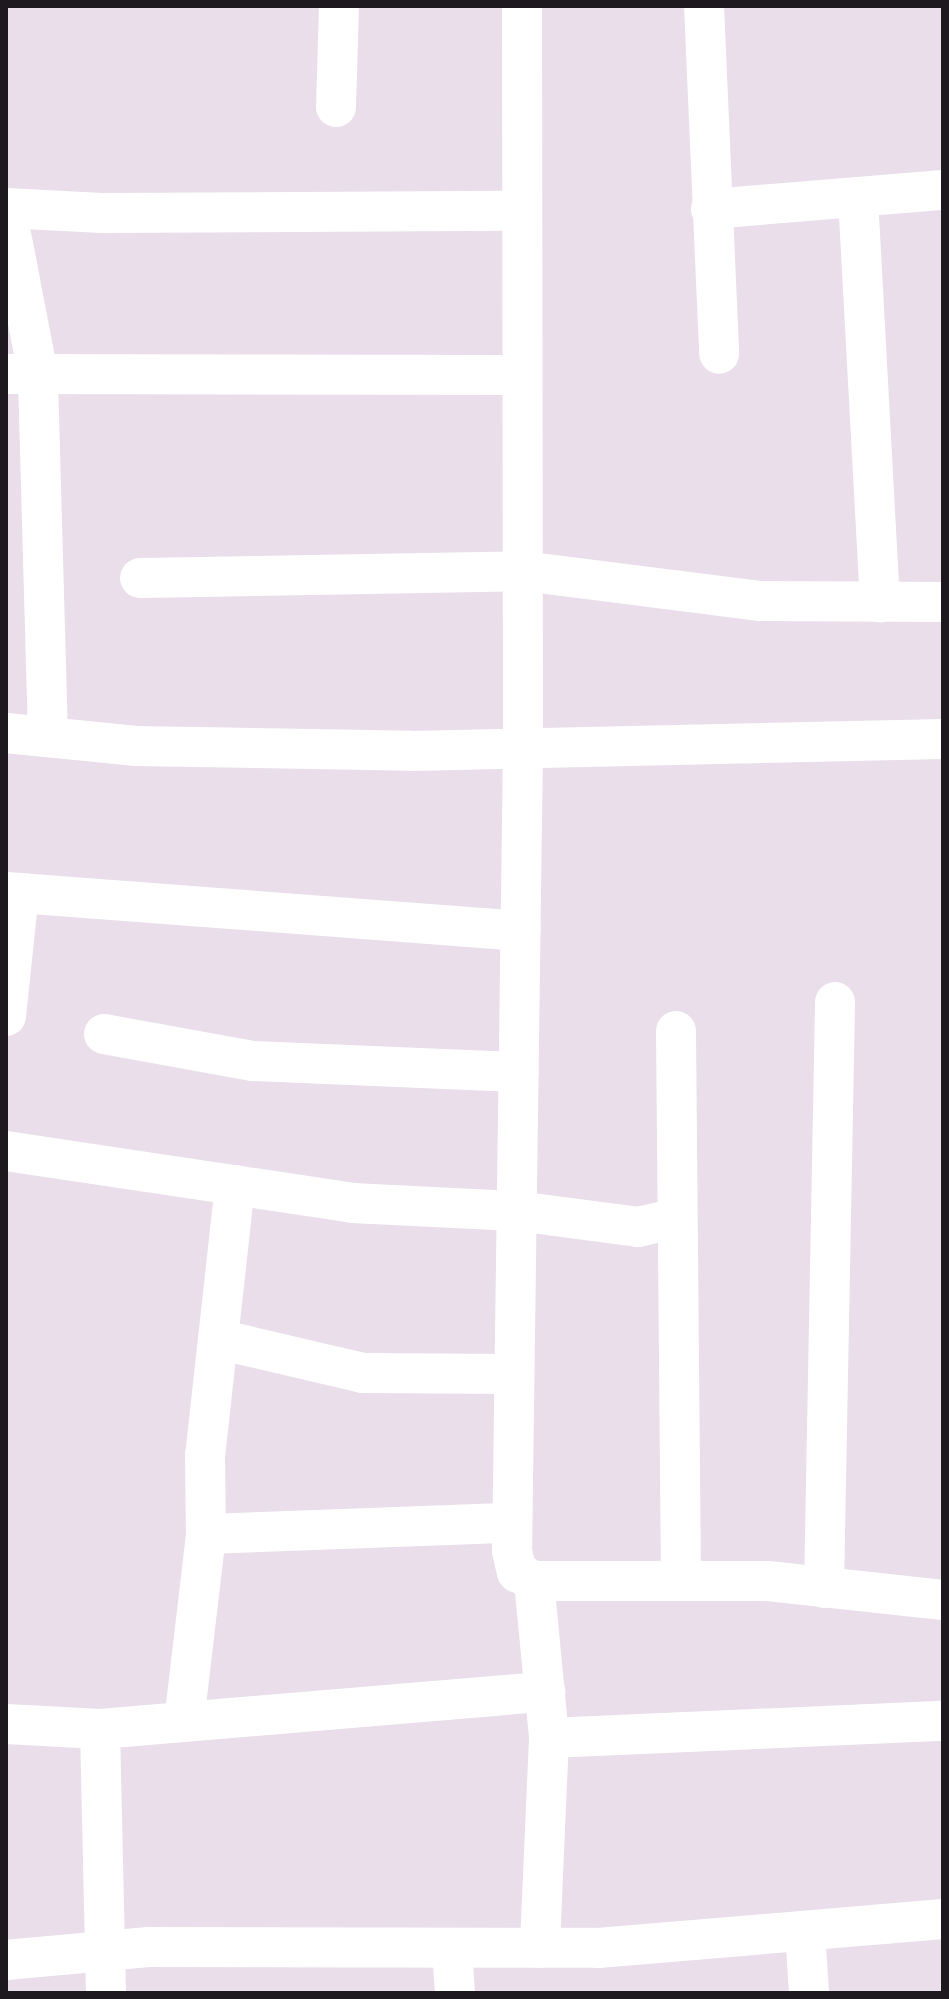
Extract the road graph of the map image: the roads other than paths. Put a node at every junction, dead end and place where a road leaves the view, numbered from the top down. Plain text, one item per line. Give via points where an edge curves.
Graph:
1 (339, 6) edge
2 (522, 6) edge
3 (704, 6) edge
4 (336, 107) dead end
5 (943, 190) edge
6 (858, 197) junction
7 (711, 209) junction
8 (521, 211) junction
9 (719, 354) dead end
10 (22, 374) edge
11 (521, 375) junction
12 (523, 571) junction
13 (140, 578) dead end
14 (880, 602) junction
15 (943, 602) edge
16 (6, 733) edge
17 (48, 737) junction
18 (943, 739) edge
19 (523, 748) junction
20 (12, 892) edge
21 (521, 931) junction
22 (835, 1002) dead end
23 (6, 1016) edge
24 (676, 1031) dead end
25 (104, 1034) dead end
26 (519, 1072) junction
27 (6, 1151) edge
28 (235, 1185) junction
29 (517, 1211) junction
30 (677, 1218) junction
31 (218, 1339) junction
32 (514, 1374) junction
33 (512, 1523) junction
34 (206, 1534) junction
35 (534, 1581) junction
36 (681, 1581) junction
37 (824, 1588) junction
38 (943, 1600) edge
39 (545, 1692) junction
40 (943, 1721) edge
41 (184, 1722) junction
42 (6, 1724) edge
43 (100, 1729) junction
44 (549, 1738) junction
45 (943, 1919) edge
46 (805, 1931) junction
47 (452, 1948) junction
48 (540, 1948) junction
49 (105, 1951) junction
50 (6, 1960) edge
51 (106, 1993) edge
52 (455, 1993) edge
53 (809, 1993) edge

1 - 4 street
2 - 8 street
3 - 7 street
5 - 6 street
6 - 7 street
6 - 14 street
7 - 9 street
8 - 10 street via 102,213 6,208
8 - 11 street
10 - 11 street
10 - 17 street
11 - 12 street
12 - 13 street
12 - 14 street via 761,601
12 - 19 street
14 - 15 street
16 - 17 street
17 - 19 street via 136,746
18 - 19 street
19 - 21 street
20 - 21 street
20 - 23 street
21 - 26 street
22 - 37 street
24 - 30 street
25 - 26 street via 267,1062
26 - 29 street
27 - 28 street
28 - 29 street via 352,1203
28 - 31 street
29 - 30 street via 638,1227
29 - 32 street
30 - 36 street
31 - 32 street via 363,1373
31 - 34 street via 205,1455
32 - 33 street
33 - 34 street
33 - 35 street via 517,1572
34 - 41 street
35 - 36 street
35 - 39 street
36 - 37 street via 768,1581
37 - 38 street
39 - 41 street
39 - 44 street
40 - 44 street
41 - 43 street
42 - 43 street
43 - 49 street
44 - 48 street
45 - 46 street
46 - 48 street
46 - 53 street
47 - 48 street
47 - 49 street
47 - 52 street
49 - 50 street
49 - 51 street

